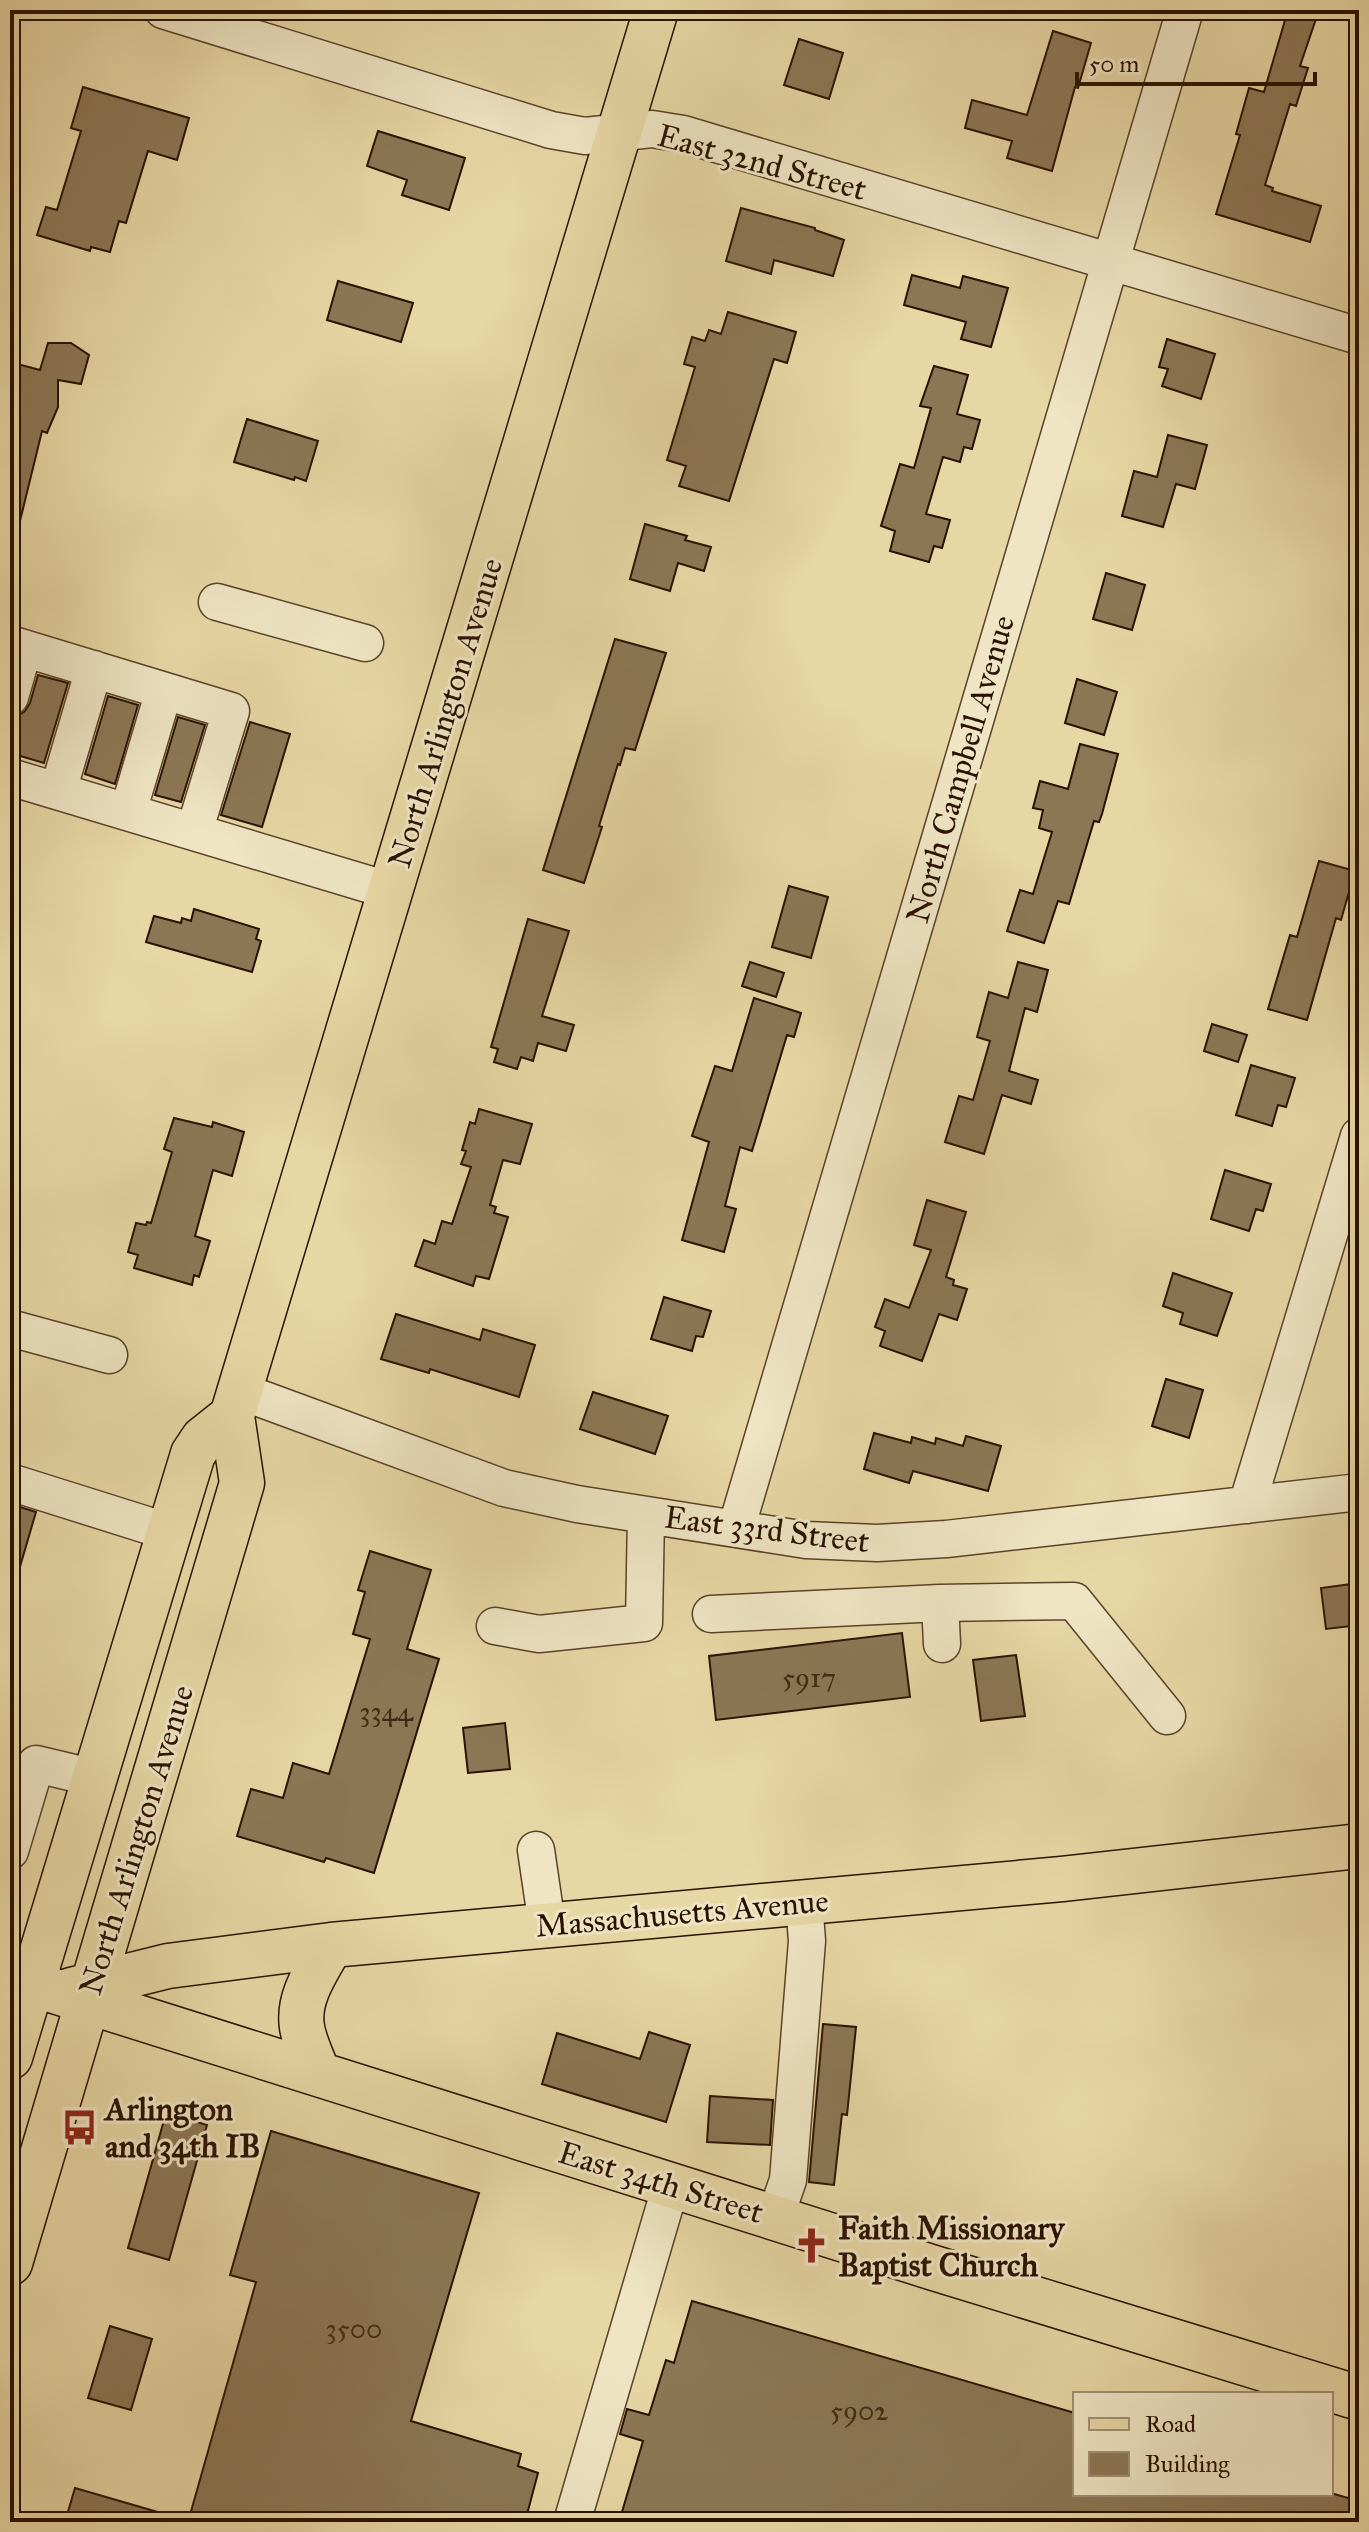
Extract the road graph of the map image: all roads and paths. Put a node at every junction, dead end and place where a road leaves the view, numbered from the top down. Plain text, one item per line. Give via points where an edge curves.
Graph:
1 (163, 10) edge
2 (656, 10) edge
3 (1185, 10) edge
4 (620, 132) junction
5 (1110, 262) junction
6 (1359, 336) edge
7 (217, 602) dead end
8 (365, 643) dead end
9 (17, 646) edge
10 (94, 669) junction
11 (164, 691) junction
12 (10, 697) edge
13 (10, 777) edge
14 (58, 791) junction
15 (128, 812) junction
16 (194, 832) junction
17 (391, 891) junction
18 (1359, 1136) edge
19 (10, 1328) edge
20 (109, 1355) dead end
21 (236, 1404) junction
22 (10, 1482) edge
23 (1359, 1492) edge
24 (1247, 1505) junction
25 (646, 1515) junction
26 (736, 1529) junction
27 (169, 1532) junction
28 (940, 1603) junction
29 (711, 1614) dead end
30 (495, 1626) dead end
31 (942, 1644) dead end
32 (1167, 1716) dead end
33 (95, 1778) junction
34 (1359, 1846) edge
35 (536, 1850) dead end
36 (10, 1851) edge
37 (804, 1902) junction
38 (547, 1925) junction
39 (331, 1945) junction
40 (46, 1993) edge
41 (10, 2057) edge
42 (318, 2074) junction
43 (671, 2185) junction
44 (775, 2218) junction
45 (10, 2263) edge
46 (1359, 2398) edge
47 (572, 2522) edge

1 - 4 street, East 32nd Street via 551,130 585,136
2 - 4 main road, North Arlington Avenue
3 - 5 street, North Campbell Avenue
4 - 5 street, East 32nd Street via 652,129 683,134
4 - 17 main road, North Arlington Avenue
5 - 6 street, East 32nd Street
5 - 26 street, North Campbell Avenue
7 - 8 street
9 - 10 street
9 - 12 street
10 - 11 street
10 - 14 street
11 - 15 street
11 - 16 street via 231,711
13 - 14 street
14 - 15 street
15 - 16 street
16 - 17 street
17 - 21 main road, North Arlington Avenue
18 - 24 street
19 - 20 street
21 - 25 street, East 33rd Street via 504,1488
21 - 27 main road, North Arlington Avenue via 197,1447
21 - 40 main road, North Arlington Avenue via 242,1483
22 - 27 street
23 - 24 street, East 33rd Street
24 - 26 street, East 33rd Street via 877,1543 806,1540
25 - 26 street, East 33rd Street
25 - 30 street via 644,1623 539,1634
27 - 33 main road, North Arlington Avenue
28 - 29 street
28 - 31 street
28 - 32 street via 1074,1601
33 - 36 street via 36,1764
33 - 40 main road, North Arlington Avenue
34 - 37 main road, Massachusetts Avenue
35 - 38 street
37 - 38 main road, Massachusetts Avenue
37 - 44 street via 807,1941 788,2180
38 - 39 main road, Massachusetts Avenue
39 - 40 main road, Massachusetts Avenue via 168,1966
39 - 42 main road via 302,2009 302,2029
40 - 41 main road, North Arlington Avenue
40 - 42 main road, East 34th Street
40 - 45 main road, North Arlington Avenue
42 - 43 main road, East 34th Street
43 - 44 main road, East 34th Street
43 - 47 street
44 - 46 main road, East 34th Street

